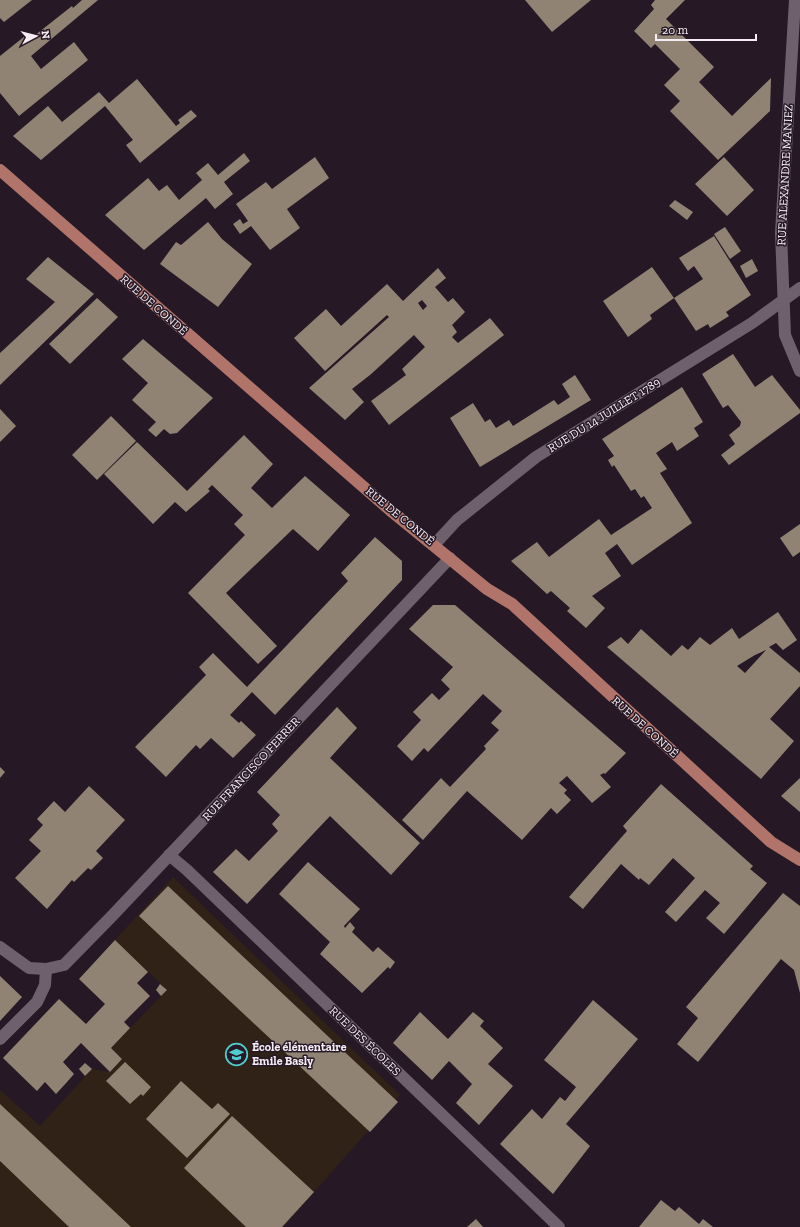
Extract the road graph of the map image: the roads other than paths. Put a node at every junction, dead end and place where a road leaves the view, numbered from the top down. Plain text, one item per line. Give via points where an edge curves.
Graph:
1 (795, 0) edge
2 (0, 170) edge
3 (800, 288) edge
4 (785, 299) junction
5 (800, 371) edge
6 (434, 545) junction
7 (450, 558) junction
8 (169, 855) junction
9 (800, 860) edge
10 (0, 947) edge
11 (46, 970) junction
12 (0, 1039) edge
13 (559, 1227) edge

1 - 4 street, RUE ALEXANDRE MANIEZ via 781,233
2 - 6 main road, RUE DE CONDÉ via 390,510
3 - 4 street, RUE DU 14 JUILLET 1789
4 - 5 street, RUE ALEXANDRE MANIEZ via 785,335
4 - 6 street, RUE DU 14 JUILLET 1789 via 752,323 536,457 457,520
6 - 7 main road, RUE DE CONDÉ
7 - 8 street, RUE FRANCISCO FERRER
7 - 9 main road, RUE DE CONDÉ via 487,589 512,604 771,842
8 - 11 street, RUE FRANCISCO FERRER via 64,965
8 - 13 street, RUE DES ÉCOLES
10 - 11 street via 29,968
11 - 12 street via 45,985 37,1002

